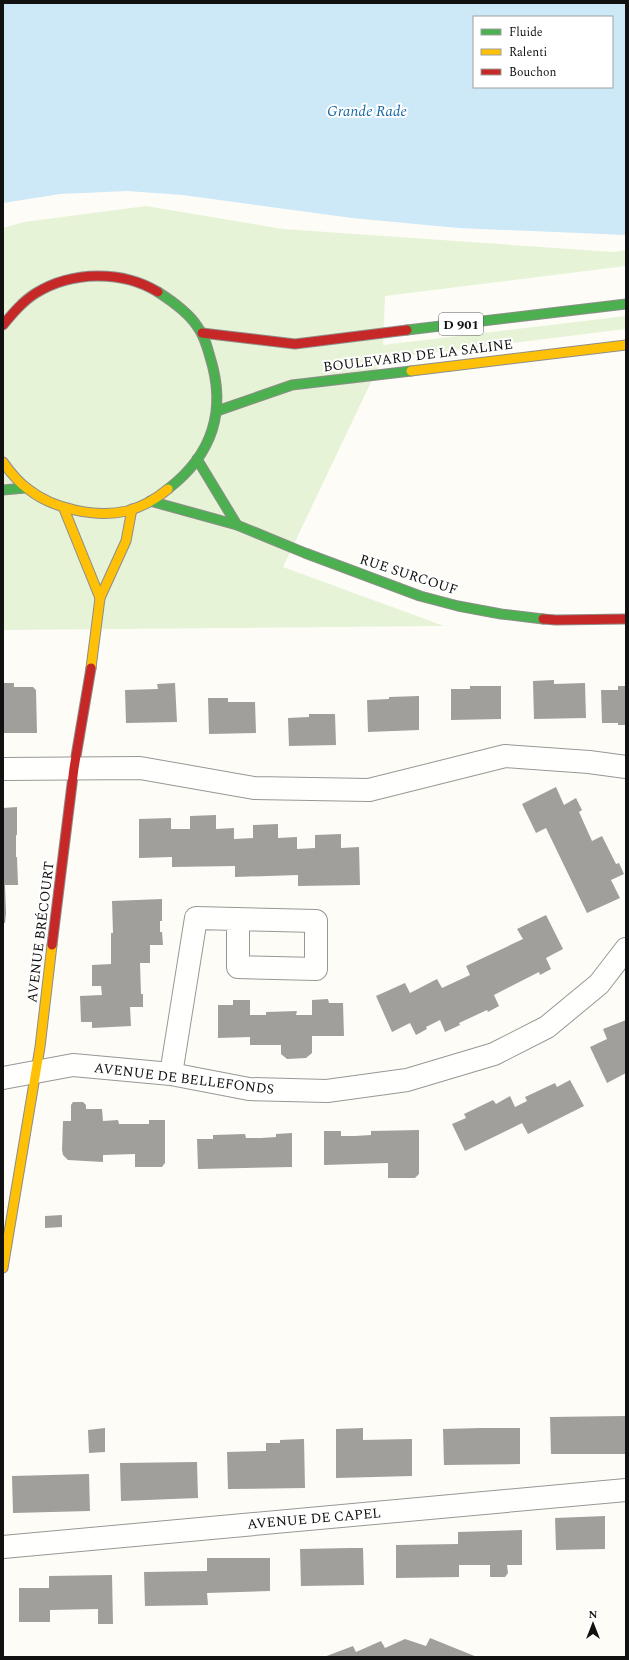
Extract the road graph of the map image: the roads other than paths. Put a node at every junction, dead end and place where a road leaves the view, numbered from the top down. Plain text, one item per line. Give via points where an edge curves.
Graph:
1 (626, 304) edge
2 (7, 316) edge
3 (3, 325) edge
4 (202, 333) junction
5 (626, 345) edge
6 (217, 411) junction
7 (196, 460) junction
8 (3, 462) edge
9 (25, 488) junction
10 (3, 490) edge
11 (150, 501) junction
12 (64, 509) junction
13 (132, 509) junction
14 (238, 525) junction
15 (100, 598) junction
16 (626, 619) edge
17 (626, 767) edge
18 (74, 768) junction
19 (3, 770) edge
20 (238, 919) dead end
21 (626, 949) edge
22 (36, 1071) junction
23 (171, 1074) junction
24 (3, 1078) edge
25 (3, 1268) edge
26 (626, 1490) edge
27 (3, 1547) edge

1 - 4 main road, BOULEVARD DE LA SALINE / D 901 via 295,344
2 - 3 main road
2 - 4 main road via 24,300 51,285 80,276 110,276 134,281 166,296
4 - 6 main road via 216,375
5 - 6 main road, BOULEVARD DE LA SALINE via 292,385
6 - 7 main road via 209,439
7 - 11 main road via 174,487
7 - 14 main road
8 - 9 main road
9 - 10 main road
9 - 12 main road
11 - 13 main road
11 - 14 main road, RUE SURCOUF
12 - 13 main road via 102,514
12 - 15 main road, AVENUE BRÉCOURT
13 - 15 main road, AVENUE BRÉCOURT via 126,541
14 - 16 main road, RUE SURCOUF via 420,596 458,606 556,620
15 - 18 main road, AVENUE BRÉCOURT
17 - 18 street via 505,756 369,790 254,788 140,768
18 - 19 street
18 - 22 main road, AVENUE BRÉCOURT
20 - 23 street via 196,918
21 - 23 street, AVENUE DE BELLEFONDS via 599,984 547,1027 494,1054 407,1080 327,1091 249,1089
22 - 23 street, AVENUE DE BELLEFONDS via 73,1065
22 - 24 street, AVENUE DE BELLEFONDS
22 - 25 main road, AVENUE BRÉCOURT
26 - 27 street, AVENUE DE CAPEL

